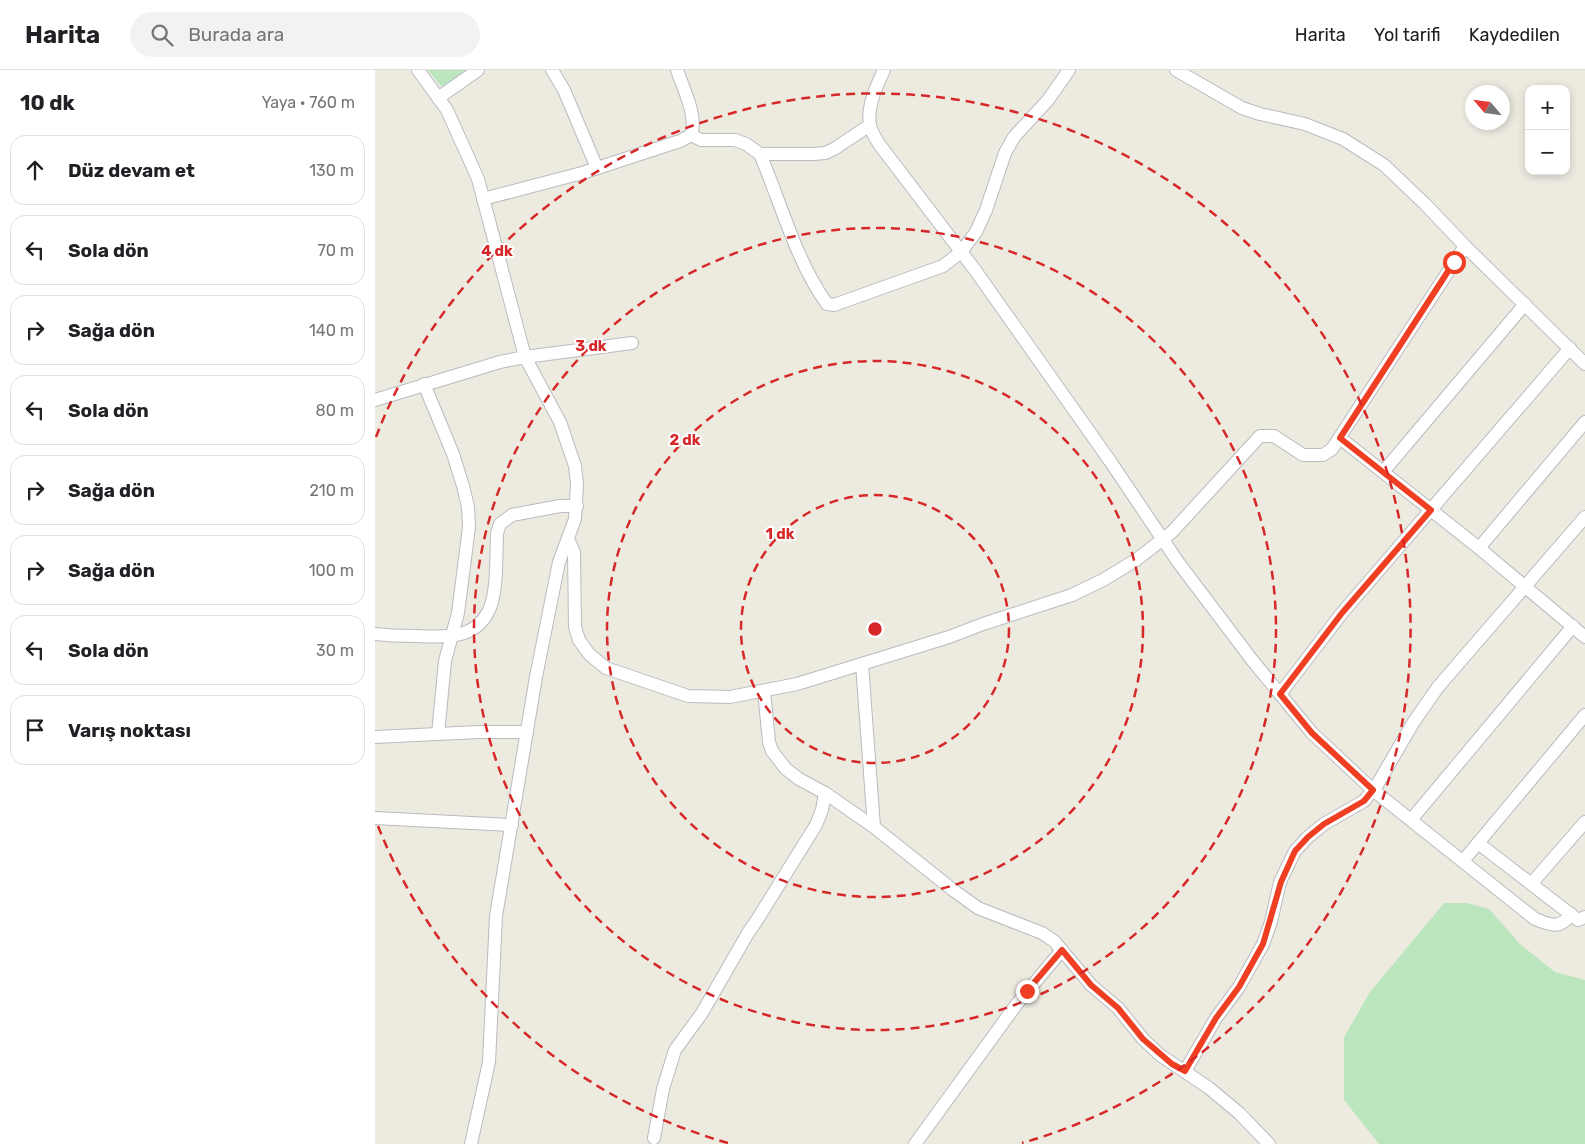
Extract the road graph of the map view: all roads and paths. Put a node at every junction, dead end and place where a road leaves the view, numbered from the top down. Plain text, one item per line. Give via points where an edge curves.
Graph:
1 (418, 70) edge
2 (478, 70) edge
3 (551, 70) edge
4 (677, 70) edge
5 (884, 70) edge
6 (1069, 70) edge
7 (1176, 70) edge
8 (438, 98) junction
9 (871, 125) junction
10 (691, 135) junction
11 (760, 154) junction
12 (597, 168) junction
13 (483, 199) junction
14 (1465, 246) junction
15 (961, 252) junction
16 (1525, 304) junction
17 (632, 343) dead end
18 (1570, 348) junction
19 (525, 357) junction
20 (1585, 364) edge
21 (424, 384) junction
22 (375, 400) edge
23 (1585, 422) edge
24 (1340, 438) junction
25 (1383, 472) junction
26 (577, 506) junction
27 (1431, 510) junction
28 (1585, 517) edge
29 (1163, 538) junction
30 (568, 539) junction
31 (1479, 548) junction
32 (1525, 586) junction
33 (1573, 626) junction
34 (375, 634) edge
35 (1585, 636) edge
36 (452, 637) junction
37 (862, 664) junction
38 (764, 691) junction
39 (1280, 694) junction
40 (1585, 715) edge
41 (527, 732) junction
42 (438, 734) junction
43 (375, 737) edge
44 (1373, 790) junction
45 (825, 793) junction
46 (375, 818) edge
47 (1411, 820) junction
48 (1585, 822) edge
49 (511, 825) junction
50 (874, 827) junction
51 (1478, 843) junction
52 (1463, 861) junction
53 (1531, 884) junction
54 (1571, 914) junction
55 (1585, 917) edge
56 (1062, 950) junction
57 (1185, 1071) junction
58 (653, 1138) dead end
59 (471, 1144) edge
60 (915, 1144) edge
61 (1269, 1144) edge

1 - 8 street
2 - 8 street
3 - 12 street via 564,90
4 - 10 street via 692,114 694,128
5 - 9 street via 871,104
6 - 15 street via 1049,100 1014,137 976,232
7 - 14 street via 1242,108 1305,124 1343,139 1384,165
8 - 13 street via 447,110 478,179
9 - 11 street via 825,153
9 - 15 street via 879,144
10 - 11 street via 701,140 735,140
10 - 12 street
11 - 15 street via 786,222 827,304 834,305 943,266
12 - 13 street
13 - 19 street
14 - 16 street
14 - 24 street
15 - 29 street
16 - 18 street
16 - 25 street
17 - 19 street
18 - 20 street
18 - 27 street
19 - 21 street
19 - 26 street via 560,422 575,466
21 - 22 street
21 - 36 street via 453,454 468,507 467,552
23 - 31 street
24 - 25 street
24 - 29 street via 1323,455 1312,456 1303,455 1274,436 1260,436
25 - 27 street
26 - 30 street
26 - 36 street via 560,506 512,516 500,524 493,597 488,612 468,632
27 - 31 street
27 - 39 street via 1342,613
28 - 32 street
29 - 37 street via 1136,560 1072,596
29 - 39 street
30 - 38 street via 574,552 575,627 589,654 606,668 688,696 731,697
30 - 41 street via 559,562
31 - 32 street
32 - 33 street
32 - 44 street via 1438,687
33 - 35 street
33 - 47 street
34 - 36 street
36 - 42 street via 445,661
37 - 38 street
37 - 50 street
38 - 45 street via 772,751 786,769
39 - 44 street via 1312,733
40 - 51 street
41 - 42 street
41 - 49 street
42 - 43 street
44 - 47 street
44 - 57 street via 1364,801 1318,828 1295,851 1281,882 1271,922 1258,953
45 - 50 street
45 - 58 street via 816,825 747,933 702,1013 675,1050
46 - 49 street
47 - 52 street
48 - 53 street
49 - 59 street via 496,916 489,1062
50 - 56 street via 978,908 1042,932
51 - 52 street
51 - 53 street
52 - 54 street via 1535,919 1551,926
53 - 54 street
54 - 55 street via 1578,920
56 - 57 street via 1143,1039
56 - 60 street via 1016,1005
57 - 61 street via 1239,1113

